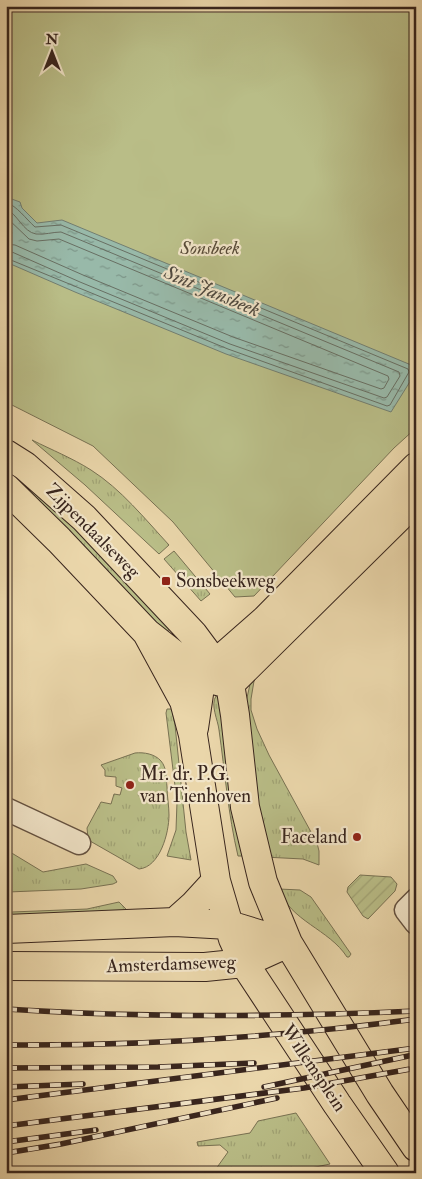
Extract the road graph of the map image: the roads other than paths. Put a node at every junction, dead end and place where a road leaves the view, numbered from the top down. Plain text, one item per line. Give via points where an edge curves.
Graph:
1 (6, 454) edge
2 (416, 467) edge
3 (6, 488) edge
4 (416, 500) edge
5 (252, 631) junction
6 (147, 633) junction
7 (193, 634) junction
8 (213, 678) junction
9 (193, 735) junction
10 (6, 809) edge
11 (79, 843) dead end
12 (216, 881) junction
13 (175, 922) junction
14 (229, 926) junction
15 (6, 929) edge
16 (288, 943) junction
17 (244, 962) junction
18 (6, 966) edge
19 (416, 1147) edge
20 (385, 1173) edge

1 - 7 main road, Zijpendaalseweg via 25,466 84,518
2 - 5 main road
3 - 6 main road, Zijpendaalseweg
4 - 8 main road
5 - 7 main road via 220,639
5 - 8 main road
6 - 8 main road, Zijpendaalseweg via 194,670
6 - 9 main road, Zijpendaalseweg via 184,701
7 - 8 main road, Zijpendaalseweg
8 - 9 main road, Zijpendaalseweg
8 - 16 main road, Zijpendaalseweg via 235,715 245,807 263,882
9 - 12 main road, Zijpendaalseweg
10 - 11 street
12 - 13 main road
12 - 14 main road, Zijpendaalseweg
13 - 14 main road, Amsterdamseweg
13 - 15 main road, Amsterdamseweg
14 - 16 main road, Amsterdamseweg
14 - 17 main road, Zijpendaalseweg
16 - 17 main road, Amsterdamseweg
16 - 19 main road
17 - 18 main road, Amsterdamseweg via 186,968
17 - 20 main road, Willemsplein

